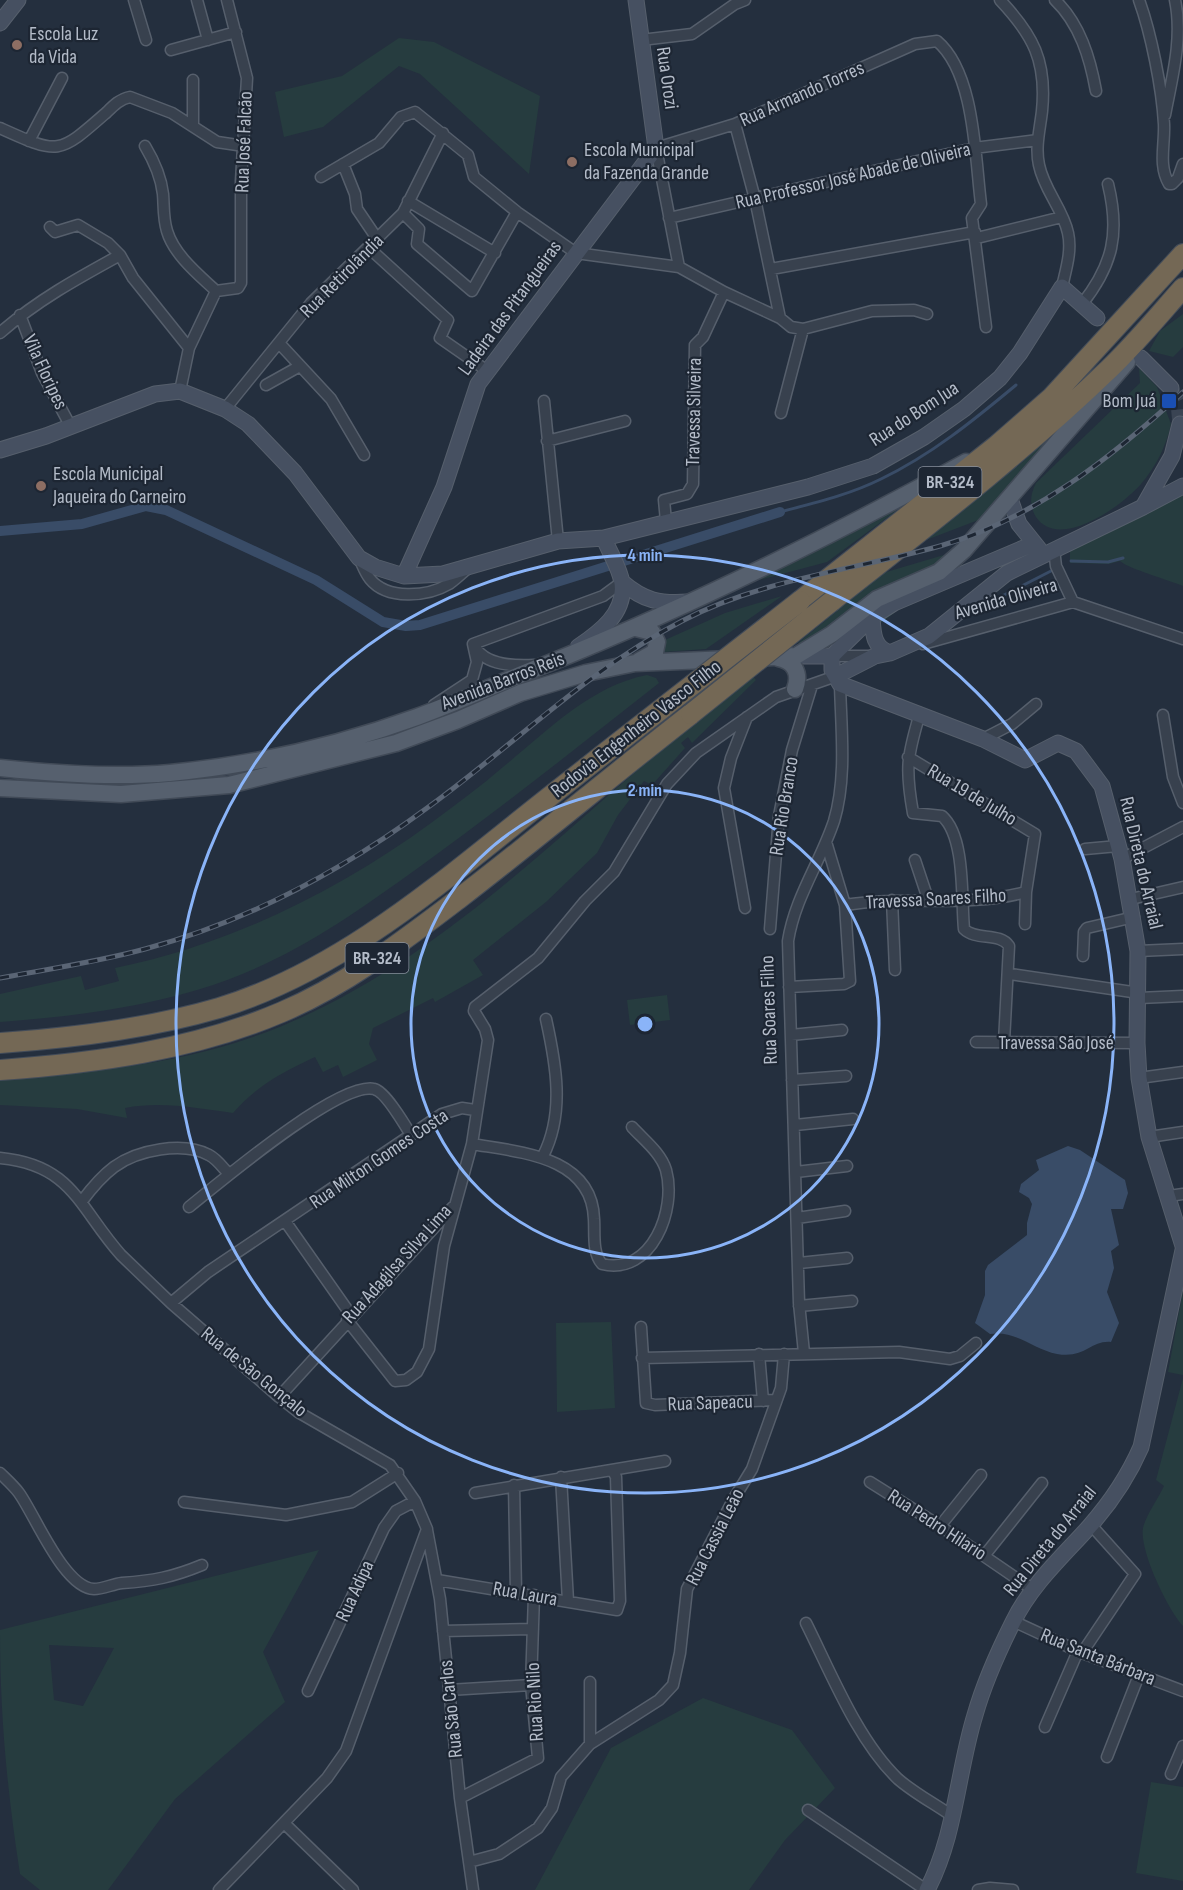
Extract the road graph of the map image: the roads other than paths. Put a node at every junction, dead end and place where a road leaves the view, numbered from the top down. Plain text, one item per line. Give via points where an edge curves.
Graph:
1 (18, 0) edge
2 (134, 0) edge
3 (197, 0) edge
4 (227, 0) edge
5 (636, 0) edge
6 (746, 0) edge
7 (1000, 0) edge
8 (1055, 0) edge
9 (1139, 0) edge
10 (1175, 0) edge
11 (0, 23) edge
12 (1180, 31) edge
13 (236, 32) junction
14 (146, 40) dead end
15 (208, 40) junction
16 (641, 40) junction
17 (171, 50) dead end
18 (62, 78) dead end
19 (193, 80) dead end
20 (1096, 91) dead end
21 (735, 123) junction
22 (1164, 123) junction
23 (193, 125) junction
24 (0, 128) edge
25 (443, 133) junction
26 (1038, 140) junction
27 (29, 141) junction
28 (145, 146) dead end
29 (244, 146) junction
30 (656, 148) junction
31 (974, 148) junction
32 (343, 164) junction
33 (1183, 164) edge
34 (321, 177) dead end
35 (1108, 184) dead end
36 (754, 199) junction
37 (408, 201) junction
38 (517, 212) junction
39 (403, 213) junction
40 (1062, 217) junction
41 (669, 218) junction
42 (50, 227) dead end
43 (976, 235) junction
44 (378, 240) junction
45 (369, 248) junction
46 (495, 253) junction
47 (576, 254) junction
48 (1183, 254) edge
49 (120, 255) junction
50 (679, 267) junction
51 (771, 270) junction
52 (1062, 287) junction
53 (216, 291) junction
54 (724, 292) junction
55 (1179, 292) edge
56 (1082, 304) junction
57 (927, 314) dead end
58 (20, 315) junction
59 (780, 318) junction
60 (1097, 318) dead end
61 (986, 327) dead end
62 (803, 329) junction
63 (0, 333) edge
64 (279, 343) junction
65 (189, 348) junction
66 (1141, 358) dead end
67 (300, 366) junction
68 (486, 370) junction
69 (266, 385) dead end
70 (1171, 388) tunnel mouth
71 (180, 391) junction
72 (544, 401) dead end
73 (225, 409) junction
74 (781, 413) dead end
75 (625, 421) dead end
76 (71, 427) junction
77 (547, 441) junction
78 (1183, 442) edge
79 (996, 446) junction
80 (0, 450) edge
81 (364, 455) dead end
82 (1183, 486) edge
83 (1010, 499) junction
84 (1143, 507) junction
85 (666, 521) junction
86 (604, 538) junction
87 (558, 541) junction
88 (1043, 549) junction
89 (359, 558) junction
90 (471, 566) junction
91 (404, 576) junction
92 (620, 577) junction
93 (694, 601) junction
94 (1073, 602) junction
95 (872, 617) junction
96 (636, 628) junction
97 (1183, 639) edge
98 (473, 644) junction
99 (908, 646) junction
100 (883, 654) junction
101 (832, 656) junction
102 (564, 657) junction
103 (774, 657) junction
104 (796, 657) junction
105 (635, 663) junction
106 (543, 665) junction
107 (838, 680) junction
108 (812, 685) junction
109 (795, 689) junction
110 (1036, 704) dead end
111 (920, 713) junction
112 (1163, 716) dead end
113 (416, 717) junction
114 (747, 717) junction
115 (983, 740) junction
116 (908, 757) junction
117 (0, 768) edge
118 (0, 788) edge
119 (1183, 803) edge
120 (1183, 827) edge
121 (826, 842) junction
122 (1085, 849) dead end
123 (1120, 853) junction
124 (915, 860) dead end
125 (1183, 887) edge
126 (1026, 892) junction
127 (928, 899) junction
128 (1131, 899) junction
129 (892, 900) junction
130 (964, 900) junction
131 (845, 905) junction
132 (745, 908) dead end
133 (1134, 917) junction
134 (1025, 924) dead end
135 (770, 929) dead end
136 (1183, 950) edge
137 (1138, 951) junction
138 (1083, 956) dead end
139 (895, 970) dead end
140 (1010, 974) junction
141 (789, 987) junction
142 (1139, 995) junction
143 (1183, 996) edge
144 (546, 1019) dead end
145 (842, 1030) dead end
146 (791, 1035) junction
147 (975, 1042) dead end
148 (1004, 1042) junction
149 (0, 1043) edge
150 (1137, 1043) junction
151 (0, 1070) edge
152 (1183, 1072) edge
153 (846, 1076) dead end
154 (1139, 1078) junction
155 (792, 1080) junction
156 (475, 1110) junction
157 (853, 1119) dead end
158 (795, 1125) junction
159 (632, 1127) dead end
160 (1183, 1132) edge
161 (411, 1135) junction
162 (1149, 1137) junction
163 (472, 1144) junction
164 (543, 1155) junction
165 (0, 1158) edge
166 (847, 1166) dead end
167 (796, 1172) junction
168 (229, 1174) junction
169 (1176, 1195) edge
170 (82, 1201) junction
171 (189, 1207) dead end
172 (453, 1207) junction
173 (845, 1211) dead end
174 (797, 1218) junction
175 (285, 1221) junction
176 (1183, 1240) edge
177 (847, 1258) dead end
178 (798, 1263) junction
179 (852, 1301) dead end
180 (171, 1303) junction
181 (799, 1306) junction
182 (349, 1318) junction
183 (641, 1327) dead end
184 (976, 1343) dead end
185 (804, 1353) junction
186 (759, 1354) junction
187 (784, 1354) junction
188 (642, 1359) junction
189 (279, 1397) junction
190 (776, 1400) junction
191 (763, 1401) junction
192 (665, 1461) dead end
193 (613, 1471) junction
194 (0, 1473) edge
195 (398, 1473) junction
196 (981, 1474) dead end
197 (561, 1477) junction
198 (870, 1482) dead end
199 (1042, 1483) dead end
200 (514, 1485) junction
201 (475, 1493) dead end
202 (415, 1501) junction
203 (184, 1502) dead end
204 (1091, 1525) junction
205 (940, 1526) junction
206 (426, 1529) junction
207 (984, 1556) junction
208 (202, 1565) dead end
209 (437, 1580) junction
210 (1032, 1589) junction
211 (516, 1592) junction
212 (534, 1595) junction
213 (568, 1601) junction
214 (1013, 1621) junction
215 (806, 1623) dead end
216 (533, 1629) junction
217 (443, 1631) junction
218 (1080, 1652) junction
219 (1139, 1675) junction
220 (590, 1682) dead end
221 (531, 1685) junction
222 (449, 1690) junction
223 (308, 1691) dead end
224 (1183, 1691) edge
225 (1045, 1728) dead end
226 (590, 1744) junction
227 (1183, 1746) edge
228 (1107, 1757) dead end
229 (1171, 1774) dead end
230 (460, 1798) junction
231 (808, 1810) dead end
232 (952, 1816) junction
233 (285, 1824) junction
234 (469, 1862) junction
235 (219, 1890) edge
236 (353, 1890) edge
237 (473, 1890) edge
238 (926, 1890) edge
239 (978, 1890) edge
240 (1013, 1890) edge

1 - 11 street
2 - 14 street
3 - 15 street
4 - 13 street, Rua José Falcão
5 - 16 street, Rua Orozi
6 - 16 street via 692,34
7 - 26 street, Rua do Bom Jua via 1030,35 1038,53 1043,87
8 - 20 street via 1082,40
9 - 22 street via 1146,18
10 - 12 street
12 - 22 street
13 - 15 street
13 - 29 street, Rua José Falcão via 247,78
15 - 17 street
16 - 30 street, Rua Orozi
18 - 27 street
19 - 23 street
21 - 30 street, Rua Armando Torres
21 - 31 street, Rua Armando Torres via 915,44 937,41 945,48 962,81
21 - 36 street
22 - 33 street via 1162,160 1169,184 1178,178
23 - 27 street via 130,97 62,147
23 - 29 street via 217,142
24 - 27 street
25 - 32 street via 416,112 401,117 379,143
25 - 37 street, Rua Retirolândia
25 - 38 street via 468,155 474,177
26 - 31 street, Rua Professor José Abade de Oliveira
26 - 40 street, Rua do Bom Jua via 1042,177
28 - 53 street via 155,163 167,233 185,260
29 - 53 street, Rua José Falcão via 240,287
30 - 41 street, Rua Orozi
30 - 47 street, Ladeira das Pitangueiras
31 - 36 street, Rua Professor José Abade de Oliveira
31 - 43 street via 981,204 972,218
32 - 34 street
32 - 44 street via 357,209
35 - 56 street via 1115,236 1102,274
36 - 41 street, Rua Professor José Abade de Oliveira
36 - 51 street
37 - 39 street, Rua Retirolândia
37 - 46 street
38 - 46 street
38 - 47 street
39 - 44 street, Rua Retirolândia
39 - 46 street via 419,229 417,244 473,291
40 - 43 street
40 - 52 street, Rua do Bom Jua via 1070,249
41 - 50 street, Rua Orozi
42 - 49 street via 54,232 76,224
43 - 51 street
43 - 61 street
44 - 45 street, Rua Retirolândia
45 - 64 street, Rua Retirolândia via 311,303
45 - 68 street via 448,320 440,338
47 - 50 street
47 - 68 street, Ladeira das Pitangueiras
48 - 79 highway, Rodovia Engenheiro Vasco Filho / BR-324 via 1052,397
49 - 58 street
49 - 65 street via 133,278
50 - 54 street
51 - 59 street
52 - 56 street
52 - 85 street, Rua do Bom Jua via 1020,353 999,378 964,409 897,454 847,476
53 - 65 street
54 - 59 street
54 - 85 street, Travessa Silveira via 703,337 694,345 693,484 687,494 663,502
55 - 83 main road via 1113,379
55 - 151 highway, Rodovia Engenheiro Vasco Filho / BR-324, bridge via 1110,368 989,477 414,932 325,992 281,1012 191,1043 123,1058
56 - 60 street
57 - 62 street via 914,310 872,311
58 - 63 street
58 - 76 street, Vila Floripes via 42,373
59 - 62 street via 791,327
62 - 74 street
64 - 67 street
64 - 73 street, Rua Retirolândia
65 - 71 street
66 - 70 street
67 - 69 street
67 - 81 street via 331,399
68 - 91 street, Ladeira das Pitangueiras via 471,397 444,487
71 - 73 street
71 - 76 street via 155,394
72 - 77 street
73 - 89 street via 248,424 295,473
75 - 77 street
76 - 80 street
77 - 87 street
78 - 84 street via 1180,425 1172,456
79 - 93 main road, Avenida Barros Reis via 765,568
79 - 149 highway, Rodovia Engenheiro Vasco Filho / BR-324, bridge via 444,882 355,944 305,972 220,1007 128,1031
82 - 84 street
83 - 88 street via 1019,524
83 - 104 main road via 939,572 878,599
84 - 88 street
85 - 86 street, Rua do Bom Jua
86 - 87 street, Rua do Bom Jua
86 - 92 street
87 - 90 street, Rua do Bom Jua
88 - 94 street
88 - 95 street via 894,603
88 - 99 street via 929,636
89 - 90 street via 370,579 384,589 402,594 424,593 448,585
89 - 91 street
90 - 91 street, Rua do Bom Jua via 443,574
92 - 93 street via 646,600
92 - 98 street via 603,596
92 - 102 street via 618,604 607,627
93 - 96 main road, Avenida Barros Reis
94 - 97 street, Avenida Oliveira
94 - 99 street, Avenida Oliveira
95 - 100 street via 873,633
95 - 101 street
96 - 102 main road, Avenida Barros Reis
96 - 105 main road via 652,632 657,648
98 - 106 street via 484,657 498,662
98 - 113 street via 477,662 470,684
99 - 100 street
100 - 101 street
100 - 107 street
101 - 104 street
101 - 107 street via 832,670
102 - 106 main road, Avenida Barros Reis
103 - 104 main road, Avenida Barros Reis
103 - 105 main road, Avenida Barros Reis
103 - 109 main road via 794,665 798,674
105 - 118 main road, Avenida Barros Reis via 558,680 396,742 229,785 121,794
106 - 113 main road, Avenida Barros Reis
107 - 108 street, Rua Milton Gomes Costa
107 - 111 street, Rua Direta do Arraial
107 - 121 street, Rua Soares Filho via 839,796
108 - 109 street, Rua Milton Gomes Costa
108 - 135 street, Rua Rio Branco via 792,750 779,816
109 - 114 street, Rua Milton Gomes Costa
110 - 115 street via 1012,724
111 - 115 street, Rua Direta do Arraial
111 - 116 street
112 - 119 street via 1173,777
113 - 117 main road, Avenida Barros Reis via 302,749 169,773 86,775
114 - 132 street via 723,788
114 - 156 street, Rua Milton Gomes Costa via 696,753 674,775 614,872 538,958 475,1007 488,1040
115 - 123 street, Rua Direta do Arraial via 1024,760 1058,743 1076,751 1102,786
116 - 126 street, Rua 19 de Julho via 1035,834
116 - 130 street via 913,813 938,815 946,820 963,876
120 - 123 street
121 - 131 street
121 - 141 street, Rua Soares Filho via 801,891 791,921
122 - 123 street
123 - 128 street, Rua Direta do Arraial
124 - 127 street
125 - 128 street
126 - 130 street, Travessa Soares Filho
126 - 134 street
127 - 129 street, Travessa Soares Filho
127 - 130 street, Travessa Soares Filho
128 - 133 street, Rua Direta do Arraial
129 - 131 street, Travessa Soares Filho
129 - 139 street
130 - 140 street via 965,931 1007,943
131 - 141 street via 849,982
133 - 137 street, Rua Direta do Arraial
133 - 138 street via 1087,928
136 - 137 street
137 - 142 street, Rua Direta do Arraial
140 - 142 street
140 - 148 street
141 - 146 street, Rua Soares Filho
142 - 143 street
142 - 150 street, Rua Direta do Arraial
144 - 164 street via 557,1102 555,1125
145 - 146 street
146 - 155 street, Rua Soares Filho
147 - 148 street, Travessa São José
148 - 150 street, Travessa São José
150 - 154 street, Rua Direta do Arraial
152 - 154 street
153 - 155 street
154 - 162 street, Rua Direta do Arraial
155 - 158 street, Rua Soares Filho
156 - 161 street, Rua Milton Gomes Costa via 452,1109
156 - 163 street, Rua Adagilsa Silva Lima
157 - 158 street
158 - 167 street, Rua Soares Filho
159 - 164 street via 657,1153 666,1170 668,1186 658,1238 639,1257 622,1263 606,1265 598,1260 594,1207 588,1191
160 - 162 street
161 - 168 street via 380,1091 369,1089 309,1115
161 - 175 street, Rua Milton Gomes Costa
162 - 169 street, Rua Direta do Arraial
163 - 164 street
163 - 172 street, Rua Adagilsa Silva Lima
165 - 170 street, Rua de São Gonçalo via 37,1165 53,1173
166 - 167 street
167 - 174 street, Rua Soares Filho
168 - 170 street via 208,1154 178,1149 158,1151 115,1166
168 - 171 street
169 - 176 street, Rua Direta do Arraial
170 - 180 street, Rua de São Gonçalo via 100,1232
172 - 182 street, Rua Adagilsa Silva Lima
172 - 182 street via 429,1349 417,1372 406,1380 396,1381
173 - 174 street
174 - 178 street, Rua Soares Filho
175 - 180 street, Rua Milton Gomes Costa via 208,1272
175 - 182 street
176 - 204 street, Rua Direta do Arraial via 1141,1447 1120,1487
177 - 178 street
178 - 181 street, Rua Soares Filho
179 - 181 street
180 - 189 street, Rua de São Gonçalo
181 - 185 street, Rua Soares Filho
182 - 189 street, Rua Adagilsa Silva Lima
183 - 188 street
184 - 185 street via 950,1359 913,1353
185 - 187 street
186 - 187 street
186 - 188 street
186 - 191 street, Rua Sapeacu
187 - 190 street, Rua Cassia Leão
188 - 191 street, Rua Sapeacu via 646,1402 655,1405
189 - 195 street, Rua de São Gonçalo via 298,1412 381,1458
190 - 191 street
190 - 226 street, Rua Cassia Leão via 752,1469 687,1589 673,1685 659,1700
192 - 193 street
193 - 197 street
193 - 213 street, Rua Laura via 619,1609
194 - 208 street via 18,1491 51,1551 79,1581 95,1589 172,1578
195 - 202 street, Rua de São Gonçalo
195 - 203 street via 352,1502 286,1515
196 - 205 street
197 - 200 street
197 - 213 street
198 - 205 street, Rua Pedro Hilario
199 - 207 street
200 - 201 street
200 - 211 street
202 - 206 street, Rua de São Gonçalo
202 - 223 street, Rua Adipa via 396,1511 384,1528
204 - 210 street, Rua Direta do Arraial
204 - 218 street via 1135,1574
205 - 207 street, Rua Pedro Hilario
206 - 209 street, Rua São Carlos
206 - 233 street via 346,1751
207 - 210 street, Rua Pedro Hilario
209 - 211 street, Rua Laura
209 - 217 street, Rua São Carlos
210 - 214 street, Rua Direta do Arraial
211 - 212 street, Rua Laura
212 - 213 street, Rua Laura
212 - 216 street, Rua Rio Nilo
214 - 218 street, Rua Santa Bárbara
214 - 232 street, Rua Direta do Arraial via 974,1716
215 - 232 street via 859,1726 880,1756 899,1779
216 - 217 street
216 - 221 street, Rua Rio Nilo
217 - 222 street, Rua São Carlos
218 - 219 street, Rua Santa Bárbara
218 - 225 street
219 - 224 street, Rua Santa Bárbara
219 - 228 street
220 - 226 street
221 - 222 street
221 - 230 street, Rua Rio Nilo via 538,1758
222 - 230 street, Rua São Carlos
226 - 234 street, Rua Cassia Leão via 561,1777 552,1808 538,1828 499,1854
227 - 229 street
230 - 234 street, Rua São Carlos
231 - 238 street
232 - 238 street, Rua Direta do Arraial via 939,1867
233 - 235 street
233 - 236 street
234 - 237 street, Rua São Carlos
239 - 240 street

